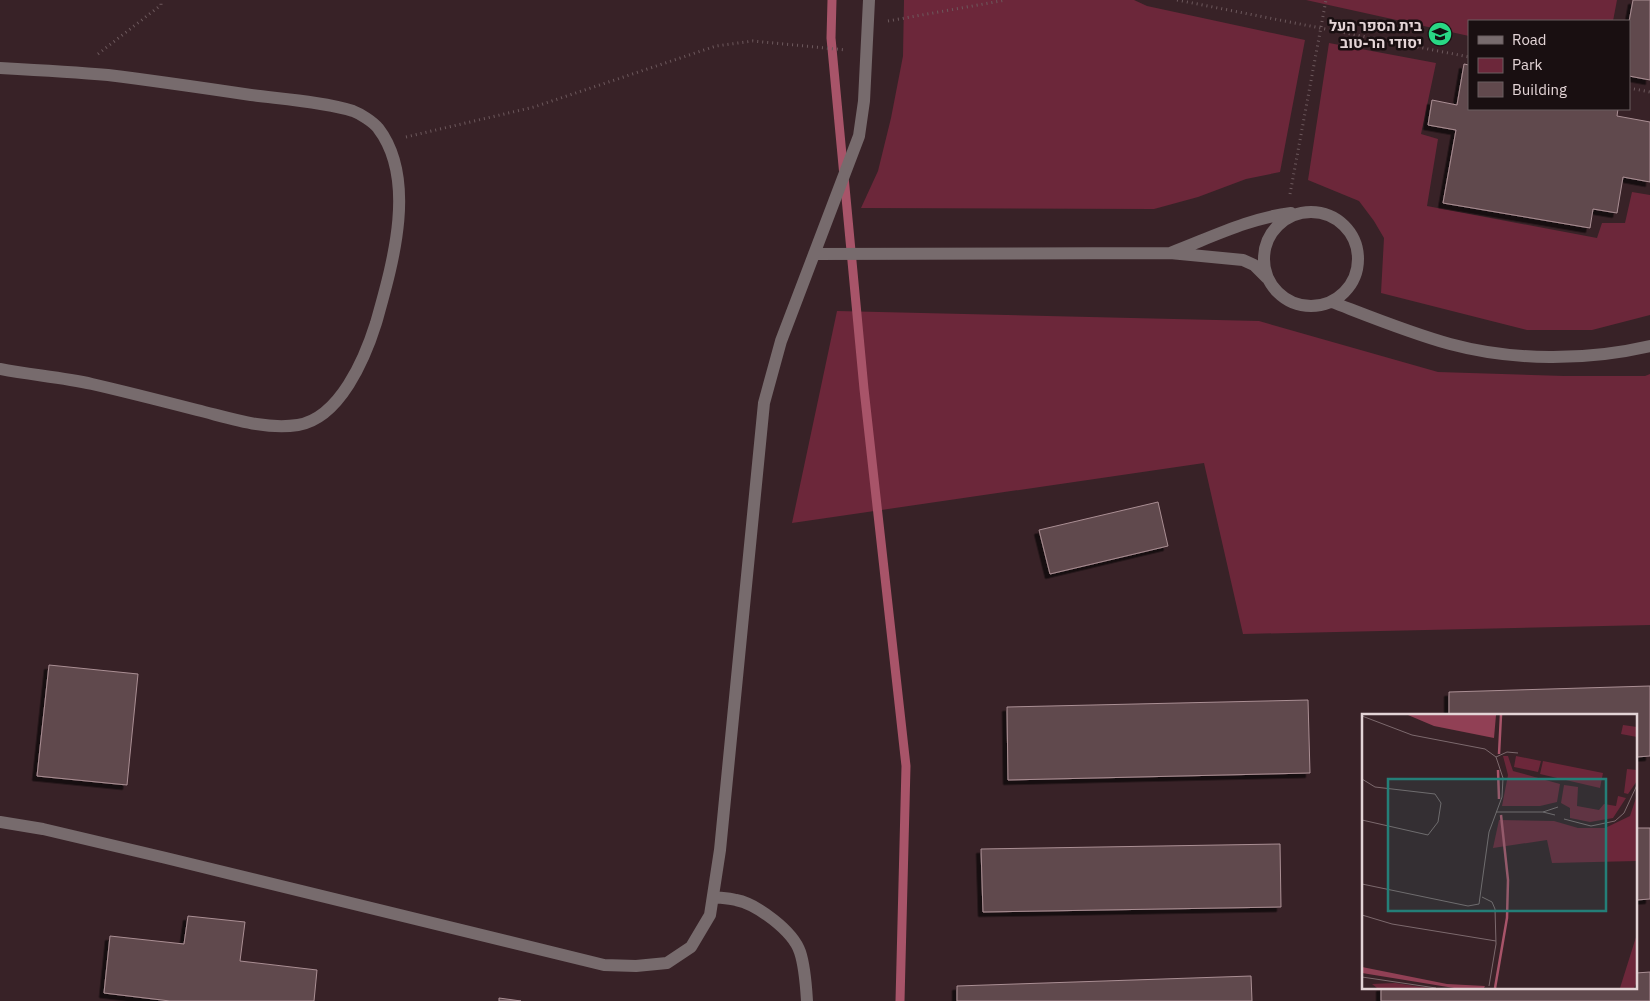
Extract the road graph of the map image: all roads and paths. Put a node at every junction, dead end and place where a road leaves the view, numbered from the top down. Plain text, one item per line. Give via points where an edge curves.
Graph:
1 (161, 0) edge
2 (869, 0) edge
3 (1006, 0) edge
4 (1177, 0) edge
5 (1326, 0) edge
6 (868, 25) junction
7 (1321, 28) junction
8 (866, 52) junction
9 (1468, 57) edge
10 (0, 68) edge
11 (74, 73) junction
12 (1630, 88) edge
13 (1650, 92) edge
14 (387, 141) junction
15 (1308, 211) junction
16 (1286, 214) junction
17 (1170, 253) junction
18 (814, 254) junction
19 (1268, 278) junction
20 (1332, 302) junction
21 (1650, 346) edge
22 (0, 369) edge
23 (0, 822) edge
24 (713, 897) junction
25 (807, 1001) edge

1 - 11 path via 161,5
2 - 6 street
3 - 6 path
4 - 7 path
5 - 7 path
6 - 8 street
7 - 9 path
7 - 16 path
8 - 14 path via 753,41 716,46 534,107
8 - 18 street via 859,136
10 - 11 street
11 - 14 street via 156,81 355,112 376,125
12 - 13 path
14 - 22 street via 396,166 398,222 386,286 357,368 342,394 330,409 317,418 300,425 258,425 80,381
15 - 16 street
15 - 19 street via 1292,214 1278,224 1267,240 1263,256
15 - 20 street via 1325,213 1344,224 1359,253 1351,285
16 - 17 street via 1252,221
17 - 18 street
17 - 19 street via 1243,260
18 - 24 street via 781,340 764,403
19 - 20 street via 1284,298 1299,306
20 - 21 street via 1451,344 1493,353 1534,357 1581,355
23 - 24 street via 147,853 604,965 667,963 691,947 710,915
24 - 25 street via 738,900 766,914 787,930 799,950

